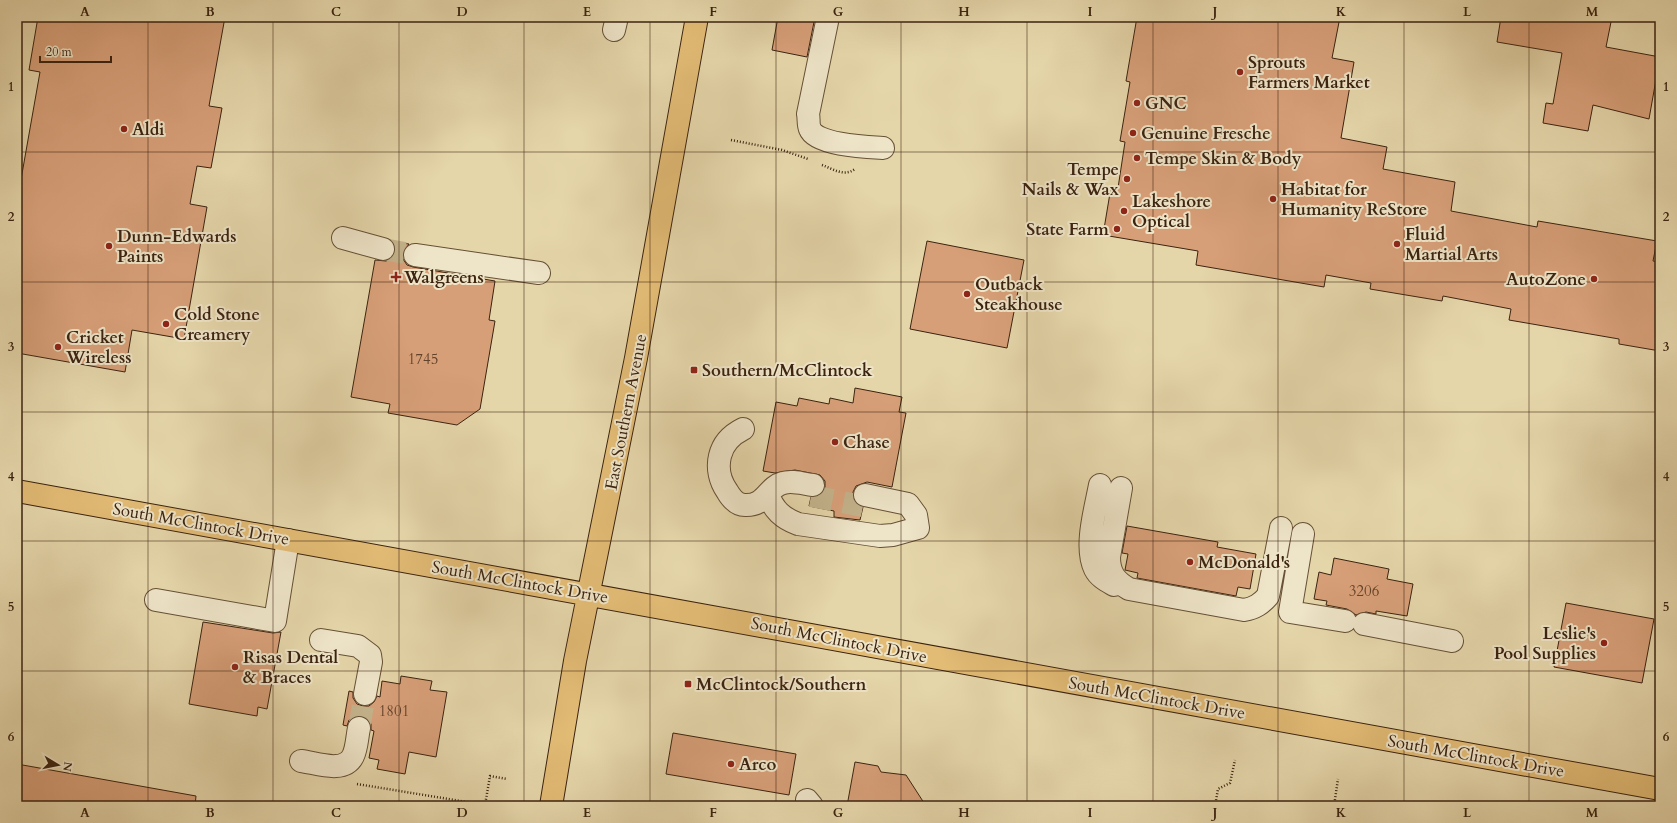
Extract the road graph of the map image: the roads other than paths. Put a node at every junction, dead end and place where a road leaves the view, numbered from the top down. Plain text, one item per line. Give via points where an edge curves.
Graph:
1 (697, 17) edge
2 (828, 17) edge
3 (882, 148) dead end
4 (343, 238) dead end
5 (384, 249) tunnel mouth
6 (415, 255) tunnel mouth
7 (539, 273) dead end
8 (742, 429) dead end
9 (1111, 486) dead end
10 (17, 490) edge
11 (812, 490) tunnel mouth
12 (768, 495) junction
13 (833, 519) dead end
14 (918, 528) junction
15 (1282, 528) dead end
16 (1303, 534) dead end
17 (288, 540) junction
18 (589, 595) junction
19 (156, 600) dead end
20 (321, 640) dead end
21 (1452, 641) dead end
22 (365, 694) tunnel mouth
23 (359, 728) tunnel mouth
24 (301, 761) dead end
25 (1660, 789) edge
26 (551, 806) edge

1 - 18 main road, East Southern Avenue via 636,358
2 - 3 lane via 808,114 810,130 818,138 834,142
4 - 5 lane
6 - 7 lane
8 - 12 lane via 734,434 721,451 718,462 722,483 733,500 742,505 752,506
9 - 15 lane via 1109,567 1116,580 1129,589 1244,610 1253,608 1268,596
10 - 17 main road, South McClintock Drive
11 - 12 lane via 786,482
12 - 13 lane via 791,510
12 - 14 lane via 778,513 798,524 867,536 893,535
14 - 14 lane via 916,515 908,504 862,508
16 - 21 lane via 1290,612
17 - 18 main road, South McClintock Drive
17 - 19 lane via 275,621
18 - 25 main road, South McClintock Drive
18 - 26 main road, East Southern Avenue via 575,661
20 - 22 lane via 358,646 370,655
23 - 24 lane via 354,755 344,765 337,767

